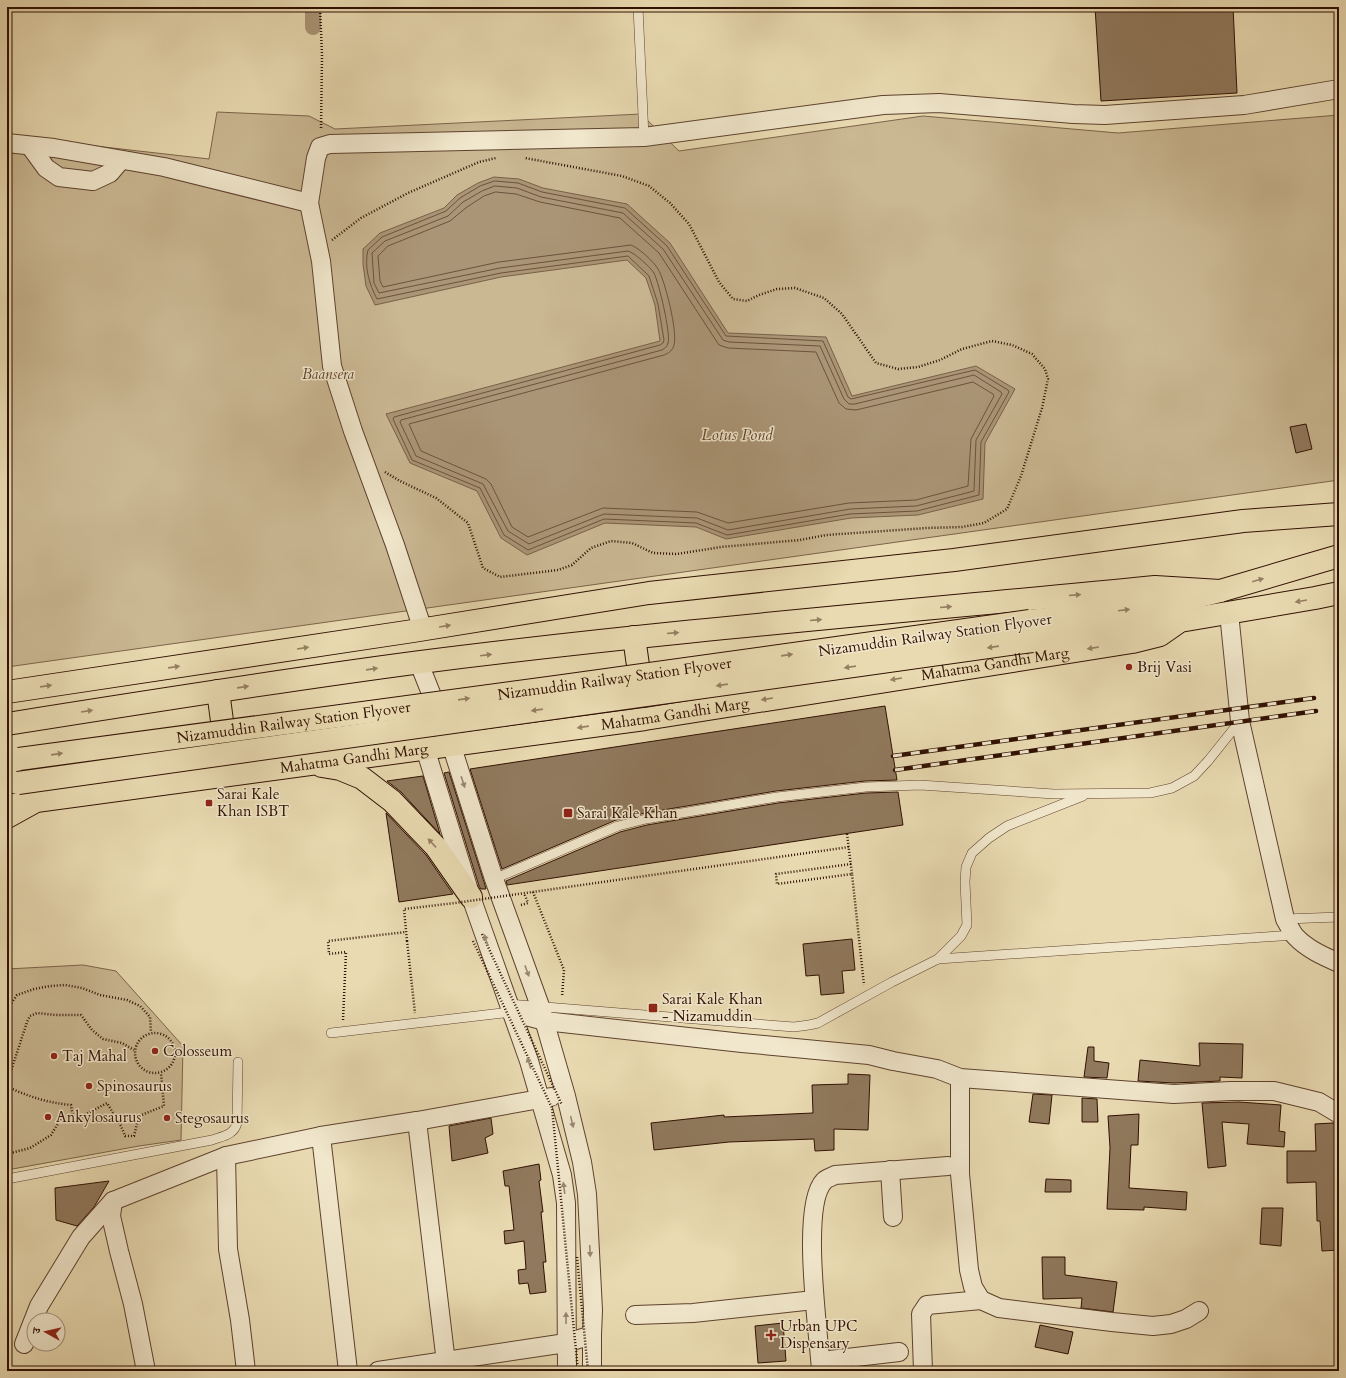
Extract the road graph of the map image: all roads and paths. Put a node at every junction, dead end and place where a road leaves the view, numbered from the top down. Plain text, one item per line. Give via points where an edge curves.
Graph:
1 (320, 7) edge
2 (638, 7) edge
3 (1339, 89) edge
4 (644, 137) junction
5 (7, 143) edge
6 (30, 146) junction
7 (320, 147) junction
8 (501, 157) dead end
9 (521, 157) dead end
10 (121, 160) junction
11 (309, 203) junction
12 (318, 248) junction
13 (370, 476) junction
14 (1339, 514) edge
15 (1339, 556) edge
16 (1220, 591) junction
17 (1339, 593) edge
18 (1229, 613) junction
19 (1180, 620) junction
20 (423, 630) junction
21 (1031, 631) junction
22 (634, 637) junction
23 (419, 663) junction
24 (218, 691) junction
25 (7, 692) edge
26 (646, 719) junction
27 (1240, 721) junction
28 (7, 724) edge
29 (451, 744) junction
30 (425, 748) junction
31 (7, 760) edge
32 (308, 764) junction
33 (230, 774) junction
34 (7, 784) edge
35 (1090, 794) junction
36 (36, 801) junction
37 (7, 806) edge
38 (7, 818) edge
39 (847, 834) dead end
40 (848, 847) junction
41 (851, 864) junction
42 (852, 874) junction
43 (494, 879) junction
44 (533, 892) junction
45 (524, 893) junction
46 (471, 898) junction
47 (528, 903) dead end
48 (1339, 917) edge
49 (1285, 919) junction
50 (406, 932) junction
51 (482, 934) dead end
52 (1294, 935) junction
53 (473, 941) dead end
54 (938, 959) junction
55 (1339, 963) edge
56 (865, 997) junction
57 (509, 1008) junction
58 (561, 1008) junction
59 (7, 1011) edge
60 (542, 1013) junction
61 (416, 1023) junction
62 (151, 1032) junction
63 (343, 1032) junction
64 (331, 1033) dead end
65 (134, 1050) junction
66 (238, 1062) dead end
67 (161, 1073) junction
68 (960, 1078) junction
69 (9, 1088) junction
70 (7, 1096) edge
71 (540, 1098) junction
72 (564, 1100) junction
73 (1339, 1114) edge
74 (73, 1118) junction
75 (417, 1121) junction
76 (321, 1136) junction
77 (7, 1154) edge
78 (226, 1156) junction
79 (948, 1166) dead end
80 (890, 1170) junction
81 (7, 1178) edge
82 (113, 1201) junction
83 (893, 1217) dead end
84 (577, 1257) dead end
85 (814, 1300) junction
86 (981, 1300) junction
87 (1199, 1311) dead end
88 (635, 1315) dead end
89 (592, 1335) junction
90 (566, 1343) junction
91 (24, 1344) dead end
92 (899, 1352) dead end
93 (7, 1363) edge
94 (446, 1366) edge
95 (821, 1366) edge
96 (9, 1371) edge
97 (146, 1371) edge
98 (246, 1371) edge
99 (348, 1371) edge
100 (378, 1371) edge
101 (567, 1371) edge
102 (578, 1371) edge
103 (588, 1371) edge
104 (592, 1371) edge
105 (923, 1371) edge

1 - 7 path
2 - 4 lane
3 - 4 street via 1244,105 1105,114 1073,114 939,103 883,105
4 - 7 street via 330,144
5 - 6 street
6 - 10 street
6 - 10 street via 46,168 59,177 93,181 110,173
7 - 11 street
8 - 12 path via 479,162 408,193 361,218
9 - 13 path via 622,176 649,186 689,224 718,282 733,299 747,301 777,289 795,288 824,298 842,314 876,363 898,369 918,367 992,341 1012,345 1032,354 1045,370 1048,379 1021,476 1007,509 984,523 962,527 826,535 677,554 653,553 632,543 611,541 591,548 572,565 558,570 500,576 483,568 468,523 436,498 379,468
10 - 11 street via 164,167
11 - 12 street
12 - 13 street via 332,366
13 - 20 street
20 -> 14 main road via 649,593 954,560 1243,521
16 -> 15 main road
21 -> 16 main road, Nizamuddin Railway Station Flyover
22 -> 16 main road via 1155,587
17 -> 18 main road, Mahatma Gandhi Marg
18 - 19 main road, Mahatma Gandhi Marg
18 - 27 street
19 - 21 main road, Nizamuddin Railway Station Flyover
19 -> 26 main road, Mahatma Gandhi Marg via 1160,635 1132,642
25 -> 20 main road
31 -> 21 main road, Nizamuddin Railway Station Flyover, bridge via 556,687
21 -> 34 main road, Nizamuddin Railway Station Flyover, bridge
23 -> 22 main road
22 - 26 main road
24 -> 23 main road
23 - 29 street
23 - 30 street
28 -> 24 main road
24 - 33 main road
26 -> 29 main road, Mahatma Gandhi Marg
27 - 35 lane via 1194,776 1172,788 1150,793
27 - 49 street
29 - 30 main road, Mahatma Gandhi Marg
29 -> 43 street
30 - 32 main road, Mahatma Gandhi Marg
30 - 46 street
32 - 33 main road, Mahatma Gandhi Marg
46 -> 32 main road via 436,847 392,801 362,778 340,769
33 - 36 main road, Mahatma Gandhi Marg
35 - 43 lane via 1054,794 920,784 777,797 618,826
35 - 54 lane via 1007,826 972,853 966,866 967,924 961,936
36 - 37 main road
36 - 38 main road, Mahatma Gandhi Marg
39 - 40 path
40 - 41 path
40 - 44 path, bridge
41 - 42 path
41 - 42 path via 776,874 777,884
42 - 56 path
43 -> 60 street
44 - 45 path, bridge
44 - 58 path via 564,970
45 - 47 path
45 - 50 path, bridge via 404,909
57 -> 46 street
48 - 49 lane
49 - 52 street
50 - 61 path, bridge
50 - 63 path via 328,941 329,954 346,952
51 - 72 path, bridge via 540,1057
52 - 54 lane
52 - 55 street via 1321,955
53 - 102 path, bridge via 552,1108
54 - 56 lane
56 - 58 lane via 818,1023 794,1027
57 - 60 street
57 - 61 lane
71 -> 57 street
58 - 60 lane
59 - 62 path via 17,995 34,989 64,985 127,1000 140,1006 150,1017
60 - 68 street via 742,1043 869,1055 893,1062 937,1069
60 - 72 street
61 - 63 lane
62 - 65 path via 140,1038
62 - 67 path via 163,1033 173,1042 176,1054 171,1066
63 - 64 lane
65 - 67 path via 137,1063 142,1068 147,1072
65 - 69 path via 122,1043 104,1039 92,1030 81,1015 37,1013 30,1016 27,1022 8,1080
66 - 81 lane via 237,1123 231,1134 212,1140
67 - 74 path via 164,1106 139,1116 134,1136 125,1136 107,1103 79,1118
68 - 73 street via 1174,1094 1274,1091 1319,1102
68 - 86 street via 960,1174 968,1270 973,1288
69 - 70 path via 10,1096
69 - 74 path via 54,1104 71,1105
71 - 72 street
71 - 75 street
90 -> 71 street via 566,1203 562,1175
72 -> 89 street via 582,1162 587,1194
74 - 77 path via 62,1117 51,1135 30,1148
75 - 76 street
75 - 94 street
76 - 78 street
76 - 99 street
78 - 82 street
78 - 98 street via 228,1249
79 - 80 street
80 - 83 street
80 - 85 street via 835,1176 824,1180 814,1206
82 - 91 street via 81,1237 39,1306
82 - 97 street via 111,1216 133,1304
84 - 103 path, bridge
85 - 88 street via 693,1313
85 - 95 street
86 - 87 street via 999,1308 1153,1326 1171,1324
86 - 105 street via 927,1305 924,1308 921,1314
89 - 90 street
89 - 104 street
90 - 94 street
90 - 101 street
92 - 95 street
93 - 96 path
94 - 100 street

